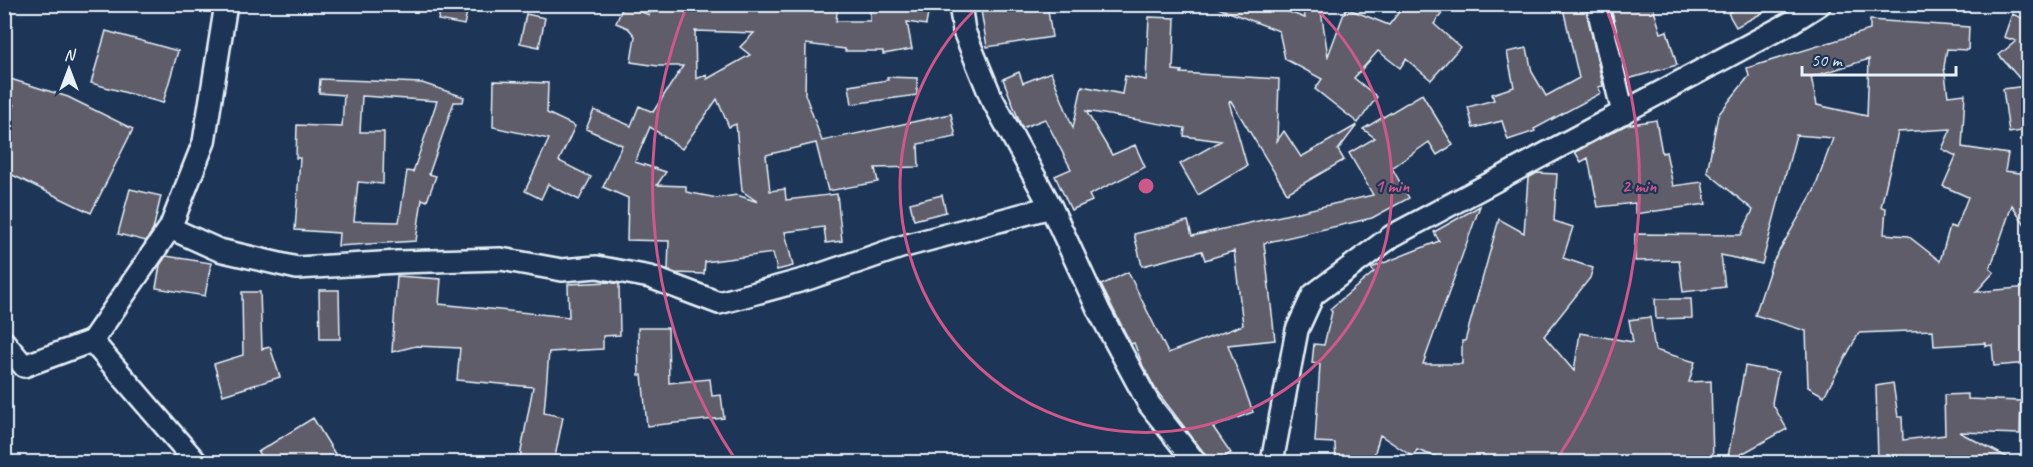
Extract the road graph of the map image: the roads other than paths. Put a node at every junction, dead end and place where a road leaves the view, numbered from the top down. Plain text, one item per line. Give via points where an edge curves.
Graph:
1 (226, 4) edge
2 (960, 4) edge
3 (1597, 4) edge
4 (1820, 4) edge
5 (1623, 113) junction
6 (1051, 207) junction
7 (170, 228) junction
8 (92, 340) junction
9 (4, 342) edge
10 (14, 362) edge
11 (196, 462) edge
12 (1195, 462) edge
13 (1272, 462) edge

1 - 7 street via 204,142
2 - 6 street via 964,31 991,97
3 - 5 street
4 - 5 street
5 - 13 street via 1392,236 1313,295 1297,330
6 - 7 street via 901,247 719,303 650,277 597,267 562,270 501,259 297,268 219,250
6 - 12 street via 1098,311 1149,404
7 - 8 street
8 - 10 street
8 - 11 street
9 - 10 street

